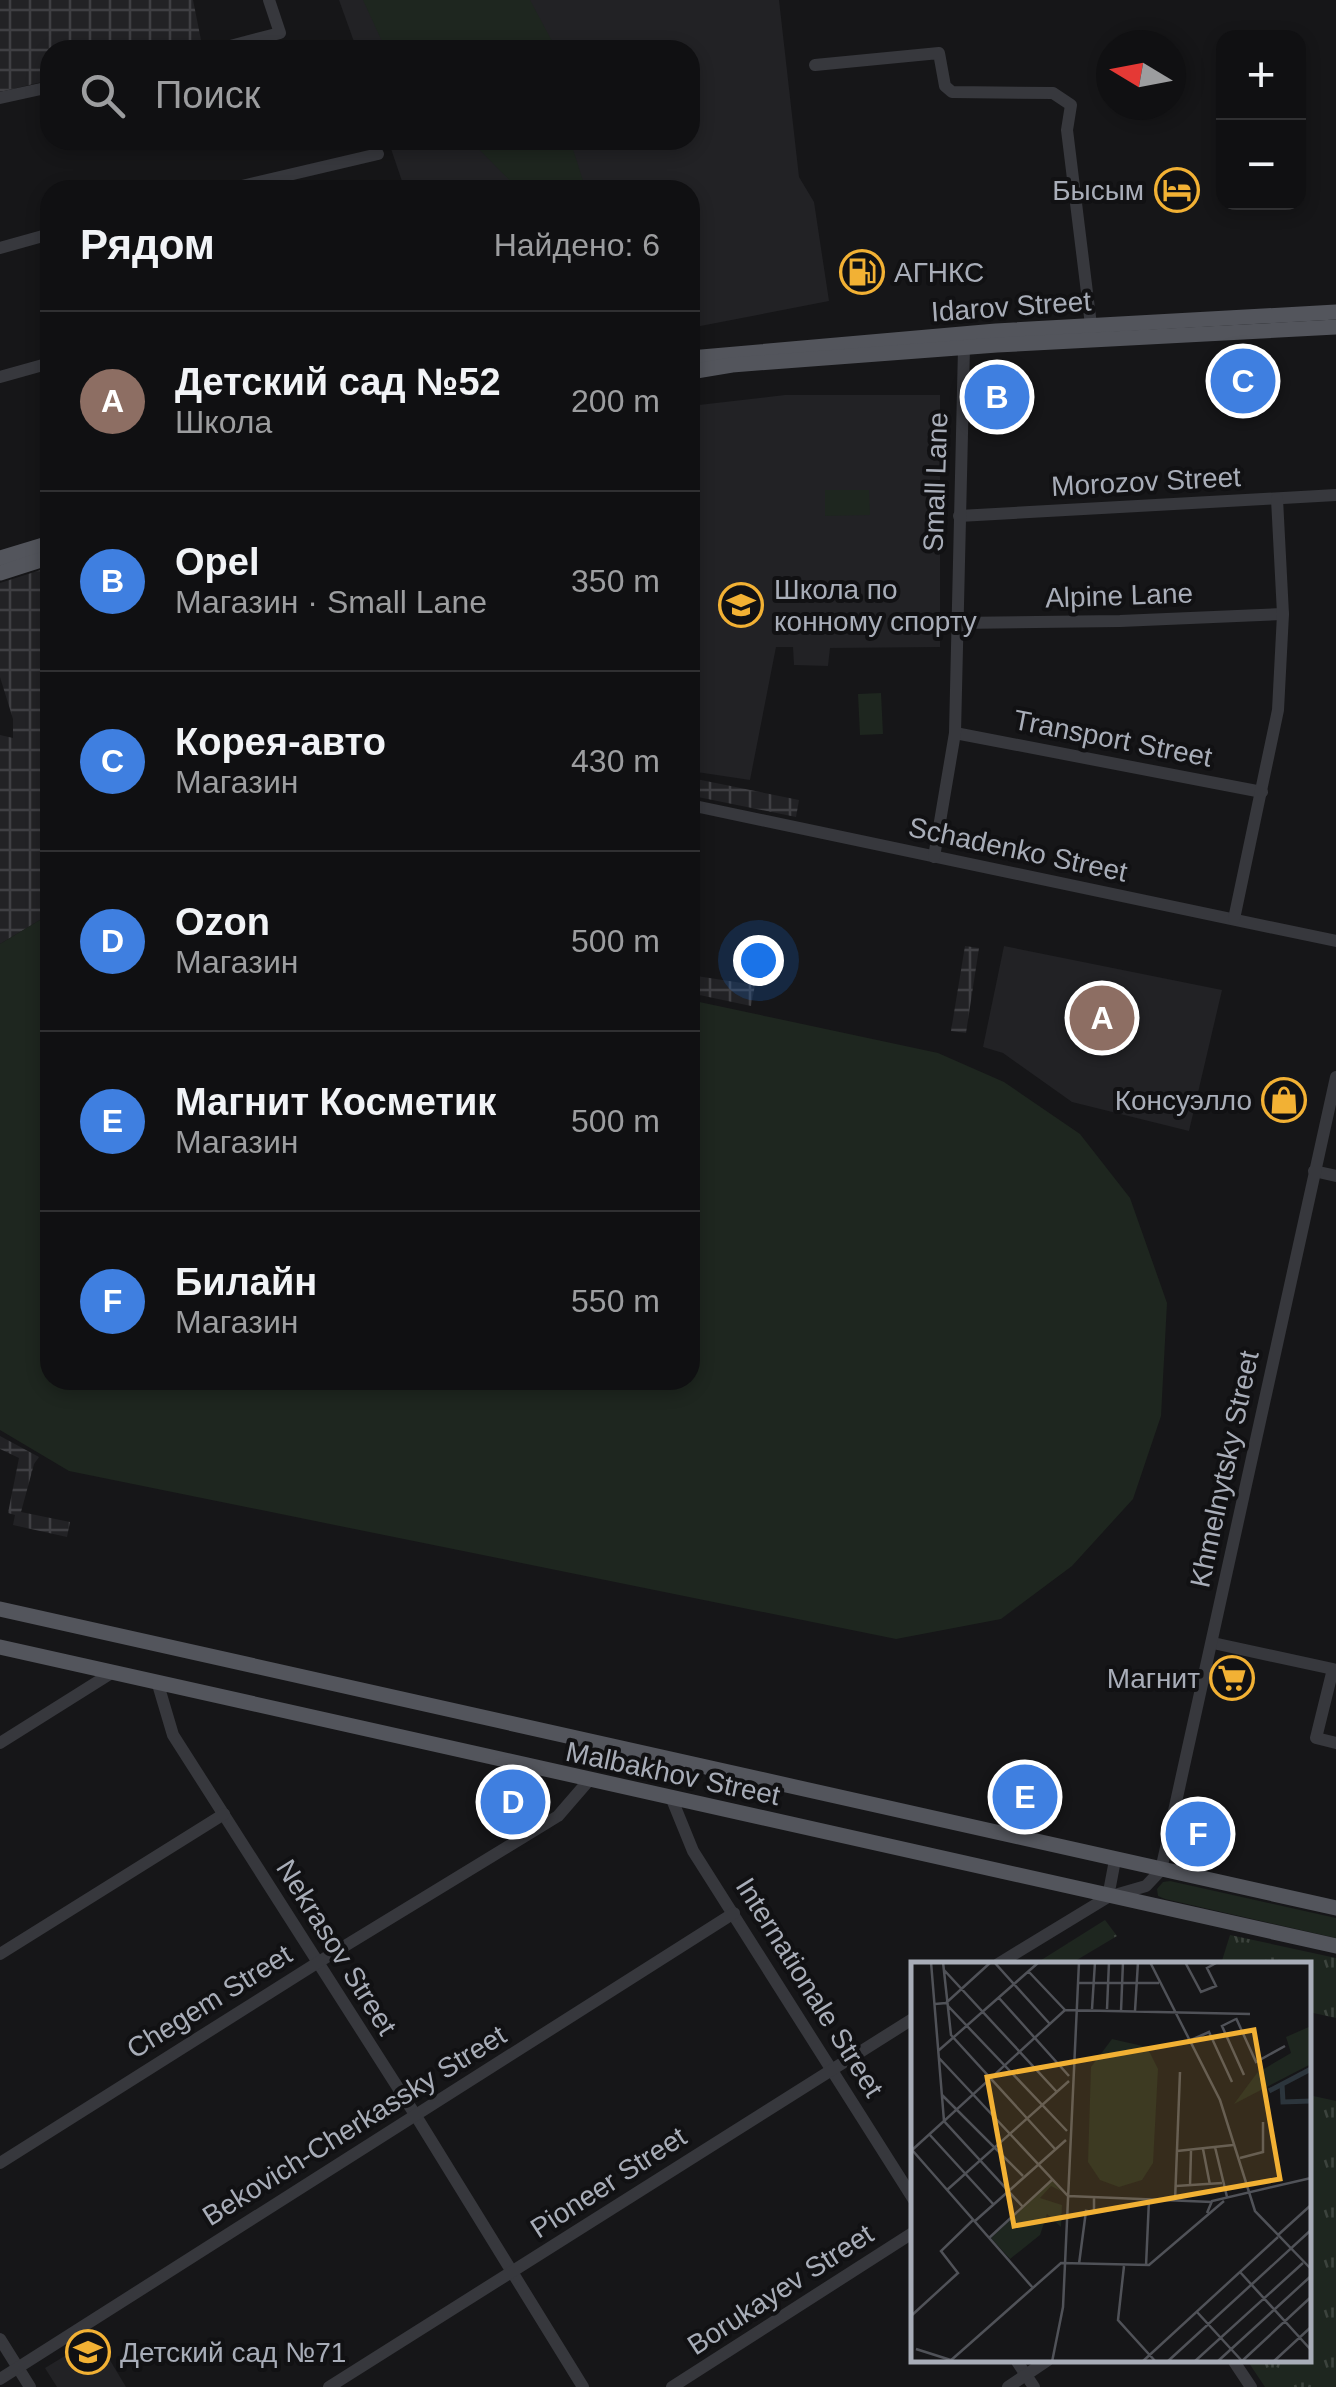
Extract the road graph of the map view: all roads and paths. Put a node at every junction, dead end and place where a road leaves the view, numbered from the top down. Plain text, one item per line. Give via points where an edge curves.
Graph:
1 (269, 0) edge
2 (251, 40) edge
3 (815, 65) dead end
4 (40, 89) edge
5 (0, 98) edge
6 (378, 154) dead end
7 (268, 180) edge
8 (40, 237) edge
9 (0, 248) edge
10 (1336, 312) edge
11 (1091, 325) junction
12 (1336, 327) edge
13 (964, 348) junction
14 (700, 357) edge
15 (40, 367) edge
16 (700, 370) edge
17 (0, 378) edge
18 (1336, 496) edge
19 (1278, 500) junction
20 (958, 516) junction
21 (40, 545) edge
22 (0, 558) edge
23 (40, 560) edge
24 (0, 573) edge
25 (1284, 614) junction
26 (956, 623) junction
27 (955, 733) junction
28 (1262, 792) junction
29 (700, 807) edge
30 (934, 857) junction
31 (1234, 919) junction
32 (1336, 941) edge
33 (1336, 1077) edge
34 (1314, 1171) junction
35 (1336, 1176) edge
36 (0, 1609) edge
37 (1212, 1643) junction
38 (0, 1647) edge
39 (113, 1672) junction
40 (157, 1681) junction
41 (0, 1743) edge
42 (1336, 1743) edge
43 (590, 1779) junction
44 (671, 1797) junction
45 (224, 1814) junction
46 (1115, 1860) junction
47 (1161, 1870) junction
48 (1146, 1886) junction
49 (1108, 1896) junction
50 (1152, 1906) junction
51 (1336, 1908) edge
52 (734, 1913) junction
53 (1336, 1946) edge
54 (0, 1954) edge
55 (1001, 1962) edge
56 (317, 1963) junction
57 (911, 2020) edge
58 (832, 2069) junction
59 (416, 2116) junction
60 (0, 2162) edge
61 (911, 2195) edge
62 (911, 2234) edge
63 (512, 2273) junction
64 (0, 2340) edge
65 (1017, 2362) edge
66 (1044, 2362) edge
67 (1235, 2362) edge
68 (17, 2368) junction
69 (1025, 2373) junction
70 (0, 2378) edge
71 (30, 2387) edge
72 (329, 2387) edge
73 (582, 2387) edge
74 (672, 2387) edge
75 (1008, 2387) edge
76 (1034, 2387) edge
77 (1250, 2387) edge

1 - 2 street via 280,32
3 - 11 street via 939,54 952,92 1053,93 1071,105 1067,130
4 - 5 street
6 - 7 street
8 - 9 street
10 - 11 main road, Idarov Street
11 - 14 main road, Idarov Street
12 - 13 main road, Idarov Street
13 - 16 main road, Idarov Street
13 - 20 street, Small Lane
15 - 17 street
18 - 19 street, Morozov Street
19 - 20 street, Morozov Street
19 - 25 street
20 - 26 street, Small Lane
21 - 22 main road
23 - 24 main road
25 - 26 street, Alpine Lane
25 - 28 street via 1278,710
26 - 27 street, Small Lane
27 - 28 street, Transport Street
27 - 30 street, Small Lane
28 - 31 street
29 - 30 street, Schadenko Street
30 - 31 street, Schadenko Street
31 - 32 street, Schadenko Street
33 - 34 street, Khmelnytsky Street
34 - 35 street
34 - 37 street, Khmelnytsky Street
36 - 46 main road, Malbakhov Street
37 - 42 street via 1333,1669 1316,1738
37 - 47 street, Khmelnytsky Street
38 - 39 main road, Malbakhov Street
39 - 40 main road, Malbakhov Street
39 - 41 street
40 - 43 main road, Malbakhov Street
40 - 45 street, Nekrasov Street via 173,1735
43 - 44 main road, Malbakhov Street
43 - 56 street, Chegem Street via 558,1816
44 - 49 main road, Malbakhov Street
44 - 52 street, Internationale Street via 693,1851
45 - 54 street
45 - 56 street, Nekrasov Street
46 - 47 main road, Malbakhov Street
46 - 49 street
47 - 48 street
47 - 51 main road, Malbakhov Street
48 - 49 street
48 - 50 street
49 - 50 main road, Malbakhov Street
49 - 55 street
50 - 53 main road, Malbakhov Street
52 - 58 street, Internationale Street
52 - 59 street, Bekovich-Cherkassky Street
56 - 59 street, Nekrasov Street
56 - 60 street, Chegem Street
57 - 58 street, Pioneer Street
58 - 61 street, Internationale Street
58 - 63 street, Pioneer Street
59 - 63 street, Nekrasov Street
59 - 68 street, Bekovich-Cherkassky Street
62 - 74 street, Borukayev Street
63 - 72 street, Pioneer Street
63 - 73 street, Nekrasov Street
64 - 68 street
65 - 69 street
66 - 69 street
67 - 77 street
68 - 70 street, Bekovich-Cherkassky Street
68 - 71 street
69 - 75 street
69 - 76 street

